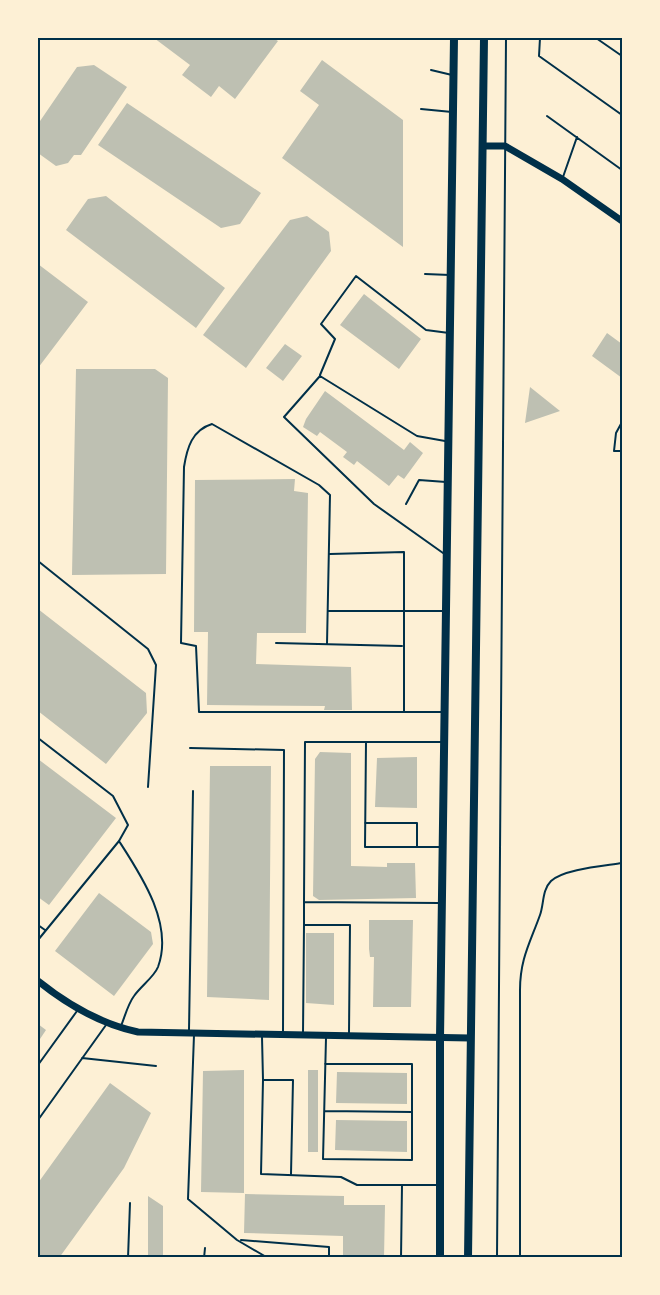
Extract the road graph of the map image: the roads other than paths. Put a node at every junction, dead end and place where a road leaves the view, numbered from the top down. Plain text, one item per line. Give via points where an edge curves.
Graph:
1 (454, 38) edge
2 (484, 38) edge
3 (506, 38) edge
4 (540, 38) edge
5 (596, 38) edge
6 (622, 56) edge
7 (431, 70) dead end
8 (454, 76) junction
9 (421, 110) dead end
10 (455, 112) junction
11 (622, 115) edge
12 (548, 116) dead end
13 (577, 137) junction
14 (483, 146) junction
15 (505, 146) junction
16 (622, 170) edge
17 (562, 179) junction
18 (622, 221) edge
19 (425, 274) dead end
20 (452, 275) junction
21 (452, 333) junction
22 (320, 376) junction
23 (622, 422) edge
24 (450, 442) junction
25 (622, 451) edge
26 (449, 482) junction
27 (406, 504) dead end
28 (330, 554) junction
29 (448, 556) junction
30 (38, 561) edge
31 (328, 611) junction
32 (403, 611) junction
33 (447, 611) junction
34 (276, 643) dead end
35 (327, 644) junction
36 (402, 646) junction
37 (404, 712) junction
38 (446, 712) junction
39 (38, 738) edge
40 (366, 742) junction
41 (445, 742) junction
42 (190, 748) dead end
43 (148, 788) dead end
44 (193, 791) dead end
45 (365, 823) junction
46 (119, 841) junction
47 (417, 847) junction
48 (443, 848) junction
49 (622, 863) edge
50 (304, 902) junction
51 (442, 903) junction
52 (38, 925) edge
53 (304, 925) junction
54 (45, 931) junction
55 (38, 940) edge
56 (38, 981) edge
57 (79, 1009) junction
58 (106, 1024) junction
59 (120, 1028) junction
60 (191, 1033) junction
61 (262, 1034) junction
62 (283, 1035) junction
63 (303, 1035) junction
64 (326, 1035) junction
65 (349, 1036) junction
66 (440, 1038) junction
67 (470, 1038) junction
68 (82, 1058) junction
69 (325, 1064) junction
70 (38, 1065) edge
71 (156, 1066) dead end
72 (263, 1080) junction
73 (324, 1111) junction
74 (412, 1112) junction
75 (38, 1120) edge
76 (291, 1174) junction
77 (402, 1185) junction
78 (440, 1185) junction
79 (130, 1203) dead end
80 (237, 1240) junction
81 (205, 1248) dead end
82 (128, 1257) edge
83 (204, 1257) edge
84 (268, 1257) edge
85 (329, 1257) edge
86 (401, 1257) edge
87 (440, 1257) edge
88 (468, 1257) edge
89 (496, 1257) edge
90 (520, 1257) edge

1 - 8 main road
2 - 14 main road
3 - 15 lane
4 - 11 lane via 539,56
5 - 6 lane
7 - 8 lane
8 - 10 main road
9 - 10 lane
10 - 20 main road
12 - 13 lane
13 - 16 lane
13 - 17 lane
14 - 15 street
14 - 67 main road
15 - 17 street
15 - 89 lane
17 - 18 street
19 - 20 lane
20 - 21 main road
21 - 22 lane via 426,330 356,276 321,324 336,339
21 - 24 main road
22 - 24 lane via 417,436
22 - 29 lane via 284,417 374,504
23 - 25 lane via 614,442 614,451
24 - 26 main road
26 - 27 lane via 419,480
26 - 29 main road
28 - 31 lane
28 - 32 lane via 404,552
28 - 37 lane via 330,495 212,424 201,427 187,448 184,467 181,643 196,646 199,712
29 - 33 main road
30 - 43 lane via 148,649 156,665
31 - 32 lane
31 - 35 lane
32 - 33 lane
32 - 36 lane
33 - 38 main road
34 - 35 lane
35 - 36 lane
36 - 37 lane
37 - 38 lane
38 - 41 main road
39 - 46 lane via 113,796 128,825
40 - 41 lane
40 - 45 lane
40 - 50 lane via 306,742
41 - 48 main road
42 - 62 lane via 284,750
44 - 60 lane
45 - 47 lane via 365,847
45 - 47 lane via 417,822
46 - 54 lane
46 - 59 lane via 150,891 159,916 161,951 158,968 133,997
47 - 48 lane
48 - 51 main road
49 - 90 lane via 552,880 546,887 542,912 523,958
50 - 51 lane
50 - 53 lane
51 - 66 main road
52 - 54 lane
53 - 63 lane
53 - 65 lane via 350,926
54 - 55 lane
56 - 57 street
57 - 58 street
57 - 70 lane
58 - 59 street
58 - 68 lane
59 - 60 street
60 - 61 street
60 - 80 lane via 188,1199
61 - 62 street
61 - 72 lane
62 - 63 street
63 - 64 street
64 - 65 street
64 - 69 lane
65 - 66 street
66 - 67 street
66 - 78 main road
67 - 88 main road
68 - 71 lane
68 - 75 lane
69 - 73 lane
69 - 74 lane via 412,1064
72 - 76 lane via 293,1080
72 - 76 lane via 261,1174
73 - 74 lane
73 - 74 lane via 323,1160 412,1160
76 - 77 lane via 341,1177 357,1185
77 - 78 lane
77 - 86 lane
78 - 87 main road
79 - 82 lane
80 - 84 lane
80 - 85 lane via 329,1246
81 - 83 lane

